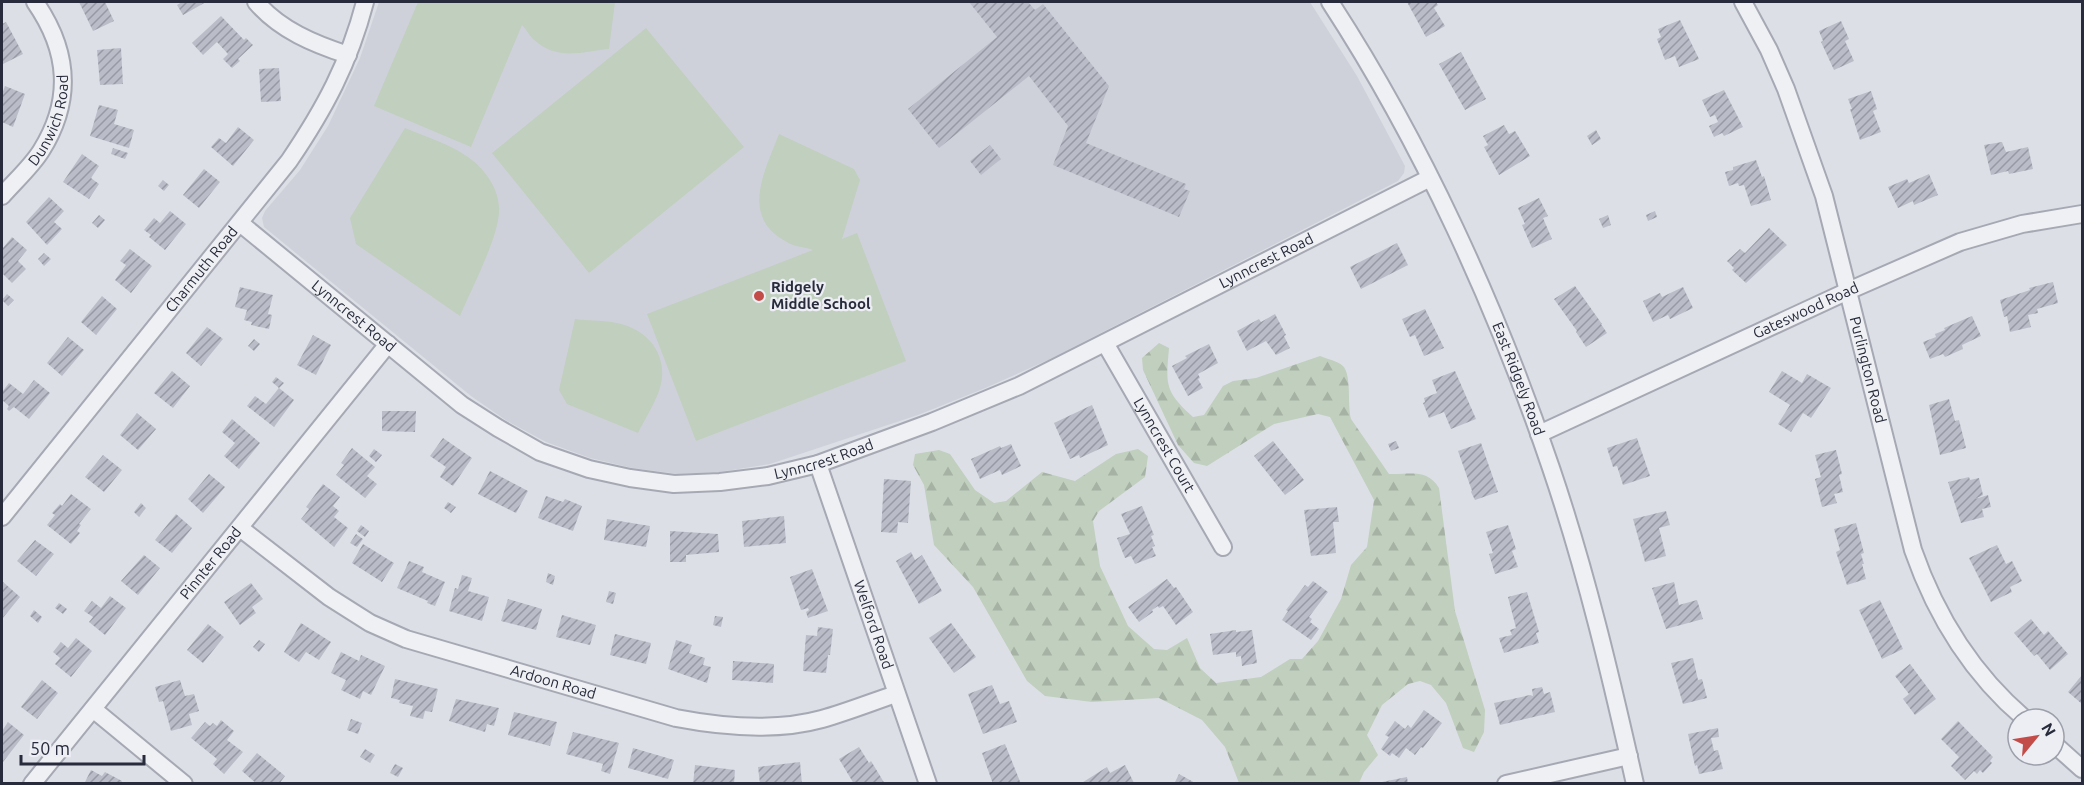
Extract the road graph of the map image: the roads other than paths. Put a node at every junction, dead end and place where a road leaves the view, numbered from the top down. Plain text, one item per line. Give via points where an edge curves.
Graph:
1 (35, 2) edge
2 (256, 2) edge
3 (365, 2) edge
4 (1330, 2) edge
5 (1743, 2) edge
6 (348, 56) junction
7 (1430, 178) junction
8 (2, 196) edge
9 (2082, 214) edge
10 (240, 223) junction
11 (1848, 291) junction
12 (1105, 343) junction
13 (388, 344) junction
14 (1539, 434) junction
15 (818, 464) junction
16 (2, 517) edge
17 (240, 528) junction
18 (1224, 547) dead end
19 (896, 694) junction
20 (2011, 707) edge
21 (93, 709) junction
22 (2066, 755) edge
23 (1629, 756) junction
24 (2082, 769) edge
25 (32, 783) edge
26 (184, 783) edge
27 (928, 783) edge
28 (1506, 783) edge
29 (1635, 783) edge

1 - 8 street, Dunwich Road via 58,42 63,95 57,123 40,153
2 - 6 street via 288,29 314,44
3 - 6 street, Charmuth Road
4 - 7 street, East Ridgely Road
5 - 11 street, Purlington Road via 1769,50 1799,121 1824,196
6 - 10 street, Charmuth Road via 318,119
7 - 12 street, Lynncrest Road
7 - 14 street, East Ridgely Road via 1488,302
9 - 11 street, Gateswood Road via 2022,224 1960,242
10 - 13 street, Lynncrest Road
10 - 16 street, Charmuth Road
11 - 14 street, Gateswood Road
11 - 20 street, Purlington Road via 1923,580 1956,642
12 - 15 street, Lynncrest Road via 1019,386
12 - 18 street, Lynncrest Court
13 - 15 street, Lynncrest Road via 462,405 498,428 540,452 589,469 674,484 768,476
13 - 17 street, Pinnter Road
14 - 23 street, East Ridgely Road via 1588,590
15 - 19 street, Welford Road
17 - 19 street, Ardoon Road via 329,597 370,623 406,639 676,718 743,727 821,720
17 - 21 street, Pinnter Road
19 - 27 street, Welford Road
21 - 25 street, Pinnter Road
21 - 26 street
22 - 24 street
23 - 28 street
23 - 29 street, East Ridgely Road

